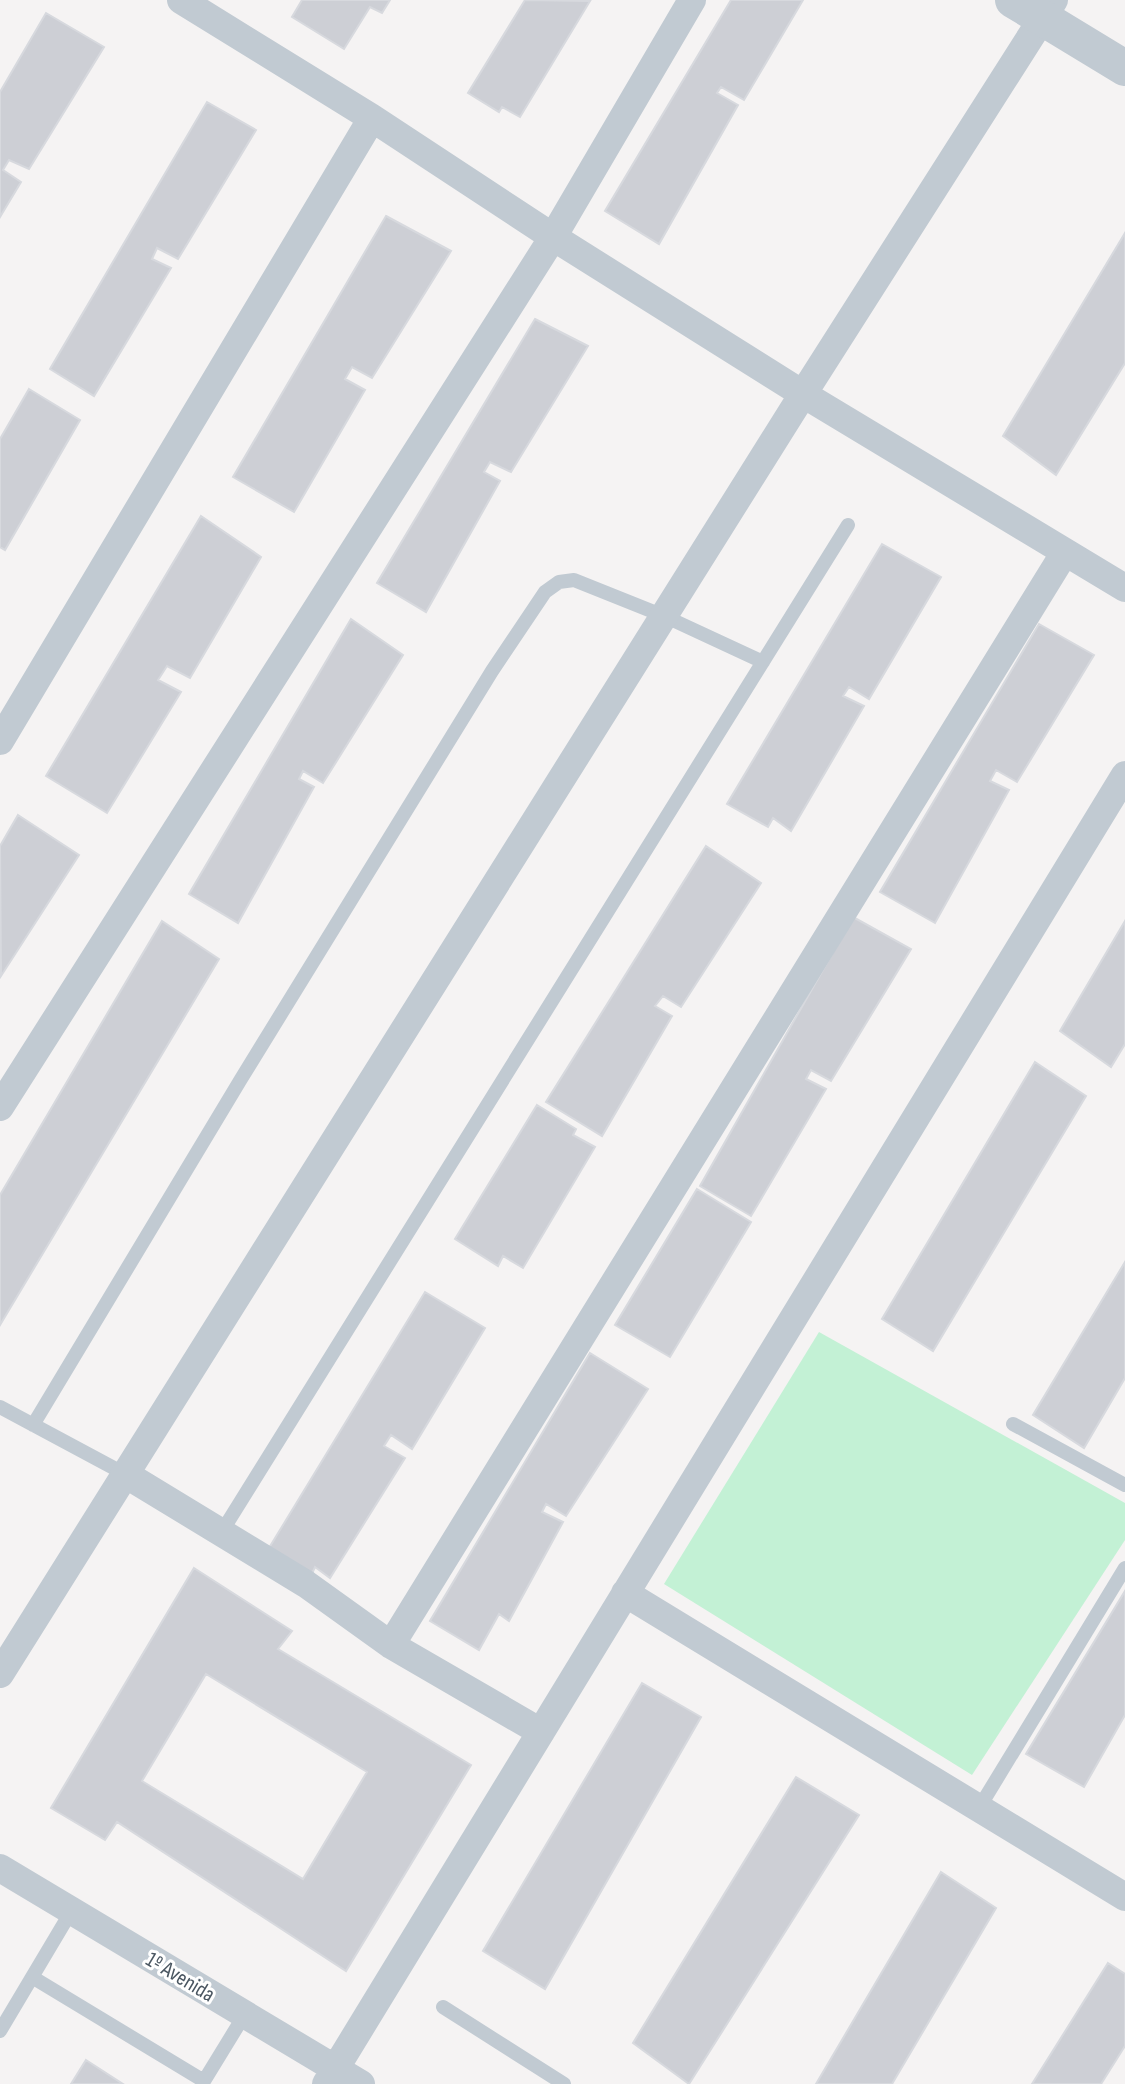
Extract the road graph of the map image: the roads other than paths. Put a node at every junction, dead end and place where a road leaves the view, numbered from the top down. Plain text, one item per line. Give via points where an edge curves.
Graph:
1 (181, 0) edge
2 (692, 0) edge
3 (1037, 6) edge
4 (1125, 68) edge
5 (372, 118) junction
6 (553, 237) junction
7 (803, 394) junction
8 (848, 525) dead end
9 (1065, 552) junction
10 (1125, 588) edge
11 (664, 616) junction
12 (763, 662) junction
13 (0, 741) edge
14 (1125, 775) edge
15 (0, 1107) edge
16 (0, 1407) edge
17 (1013, 1424) dead end
18 (33, 1425) junction
19 (125, 1474) junction
20 (1125, 1485) edge
21 (221, 1533) junction
22 (1125, 1568) edge
23 (625, 1593) junction
24 (391, 1645) junction
25 (0, 1674) edge
26 (541, 1732) junction
27 (979, 1808) junction
28 (0, 1868) edge
29 (1125, 1897) edge
30 (72, 1910) junction
31 (32, 1977) junction
32 (443, 2007) dead end
33 (245, 2014) junction
34 (0, 2031) edge
35 (331, 2076) edge
36 (203, 2082) edge
37 (361, 2084) edge
38 (564, 2084) edge

1 - 5 street
2 - 6 street
3 - 4 street
3 - 7 street
5 - 6 street
5 - 13 street
6 - 7 street
6 - 15 street
7 - 9 street
7 - 11 street
8 - 12 lane
9 - 10 street
9 - 24 street
11 - 12 lane
11 - 18 lane via 574,580 545,592
11 - 19 street
12 - 21 lane
14 - 23 street
16 - 18 lane
17 - 20 lane
18 - 19 lane
19 - 21 street
19 - 25 street
21 - 24 street via 306,1584
22 - 27 lane
23 - 26 street
23 - 27 street
24 - 26 street
26 - 35 street
27 - 29 street
28 - 30 street, 1º Avenida
30 - 31 lane
30 - 33 street, 1º Avenida
31 - 34 lane
31 - 36 lane
32 - 38 lane
33 - 35 street, 1º Avenida
33 - 36 lane
35 - 37 street, 1º Avenida

